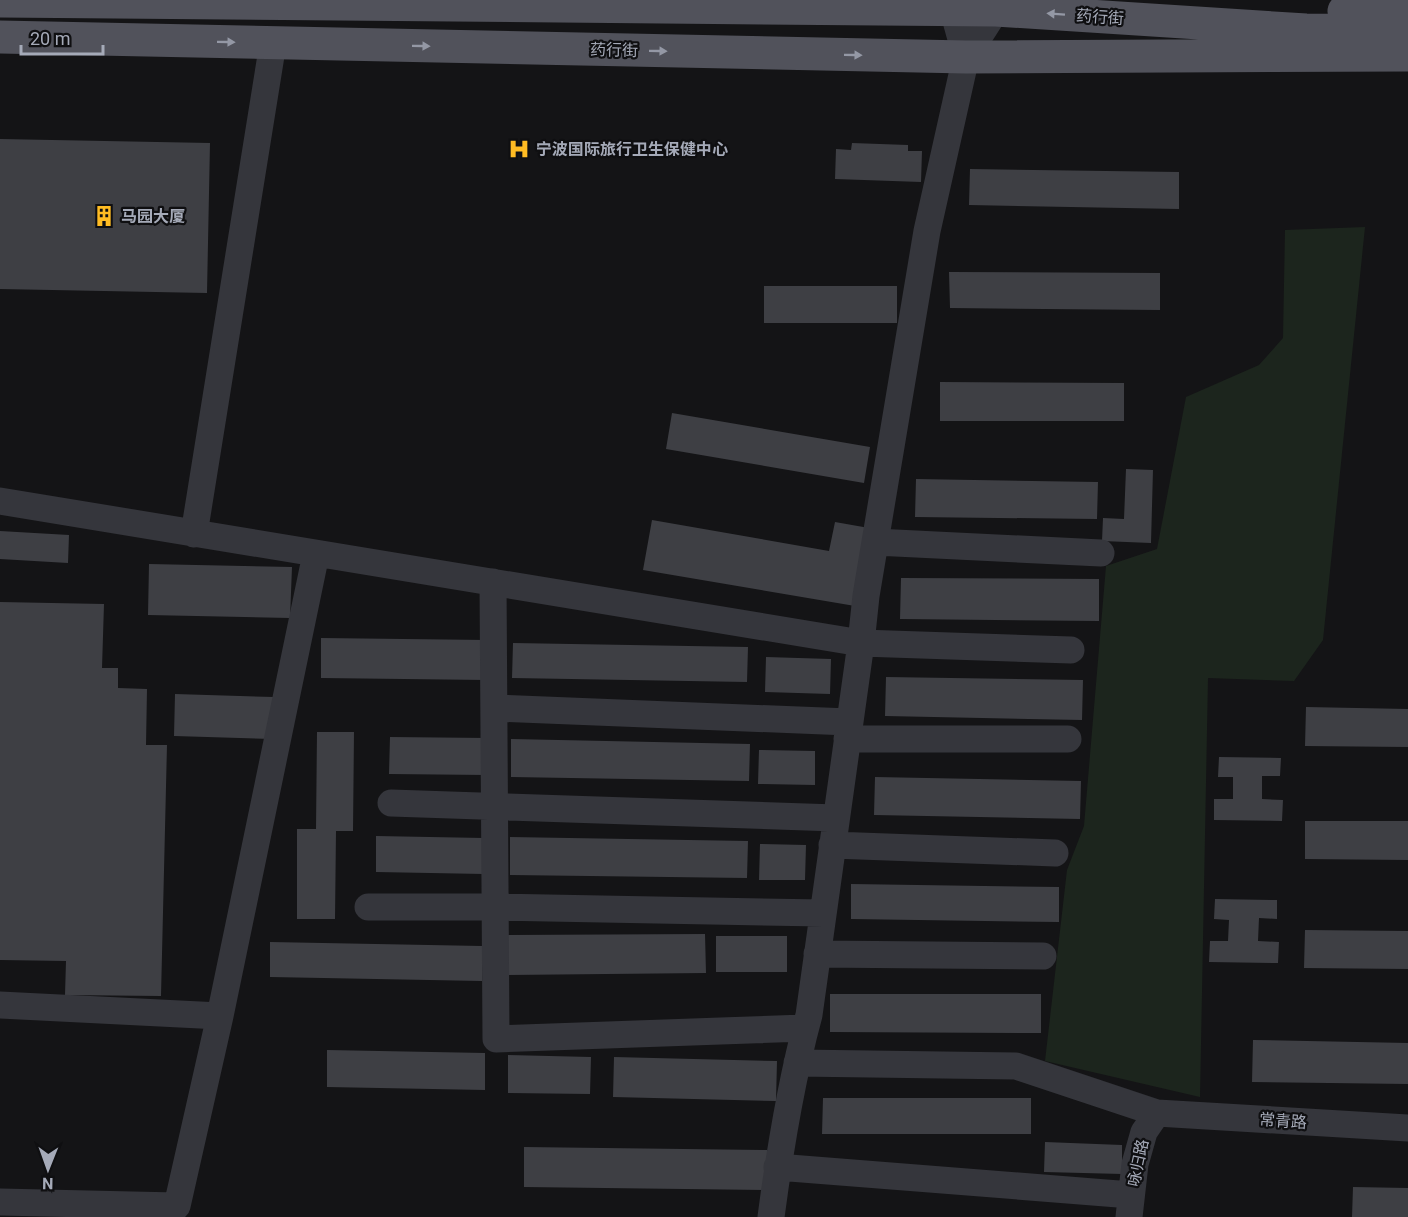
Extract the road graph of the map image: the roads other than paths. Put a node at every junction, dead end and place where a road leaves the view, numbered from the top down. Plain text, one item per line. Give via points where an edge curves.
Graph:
1 (0, 2) edge
2 (549, 3) edge
3 (954, 5) edge
4 (997, 5) edge
5 (1408, 6) edge
6 (1190, 22) junction
7 (1408, 31) edge
8 (0, 37) edge
9 (273, 43) junction
10 (1408, 55) edge
11 (966, 57) junction
12 (1161, 57) junction
13 (1408, 71) edge
14 (0, 501) edge
15 (194, 534) junction
16 (875, 542) junction
17 (1101, 553) dead end
18 (316, 554) junction
19 (493, 582) junction
20 (861, 643) junction
21 (1071, 650) dead end
22 (494, 708) junction
23 (848, 731) junction
24 (1068, 739) dead end
25 (391, 803) dead end
26 (494, 807) junction
27 (836, 818) junction
28 (832, 845) junction
29 (1055, 853) dead end
30 (368, 907) dead end
31 (495, 907) junction
32 (823, 913) junction
33 (817, 954) junction
34 (1043, 956) dead end
35 (0, 1005) edge
36 (220, 1016) junction
37 (805, 1028) junction
38 (797, 1063) junction
39 (1157, 1113) junction
40 (1408, 1128) edge
41 (777, 1167) junction
42 (0, 1202) edge
43 (1130, 1206) edge
44 (771, 1217) edge

1 - 2 main road, 药行街
2 - 3 main road, 药行街
3 - 4 main road, 药行街
3 - 11 street
6 -> 4 main road, 药行街
4 - 11 street
5 - 6 main road
6 - 7 main road, 药行街 via 1306,30
8 -> 9 main road, 药行街
9 -> 11 main road, 药行街
9 - 15 street
10 - 12 main road, 药行街
11 - 12 main road, 药行街
11 - 16 street via 927,231
12 - 13 main road
14 - 15 street
15 - 18 street
16 - 17 street
16 - 20 street
18 - 19 street
18 - 36 street
19 - 20 street
19 - 22 street
20 - 21 street
20 - 23 street
22 - 23 street
22 - 26 street
23 - 24 street
23 - 27 street
25 - 26 street
26 - 27 street
26 - 31 street
27 - 28 street
28 - 29 street
28 - 32 street
30 - 31 street
31 - 32 street
31 - 37 street via 496,1039
32 - 33 street
33 - 34 street
33 - 37 street
35 - 36 street
36 - 42 street via 177,1206
37 - 38 street
38 - 39 street, 常青路 via 1016,1066
38 - 41 street
39 - 40 street, 常青路
39 - 43 street, 咏归路 via 1144,1132
41 - 43 street
41 - 44 street

